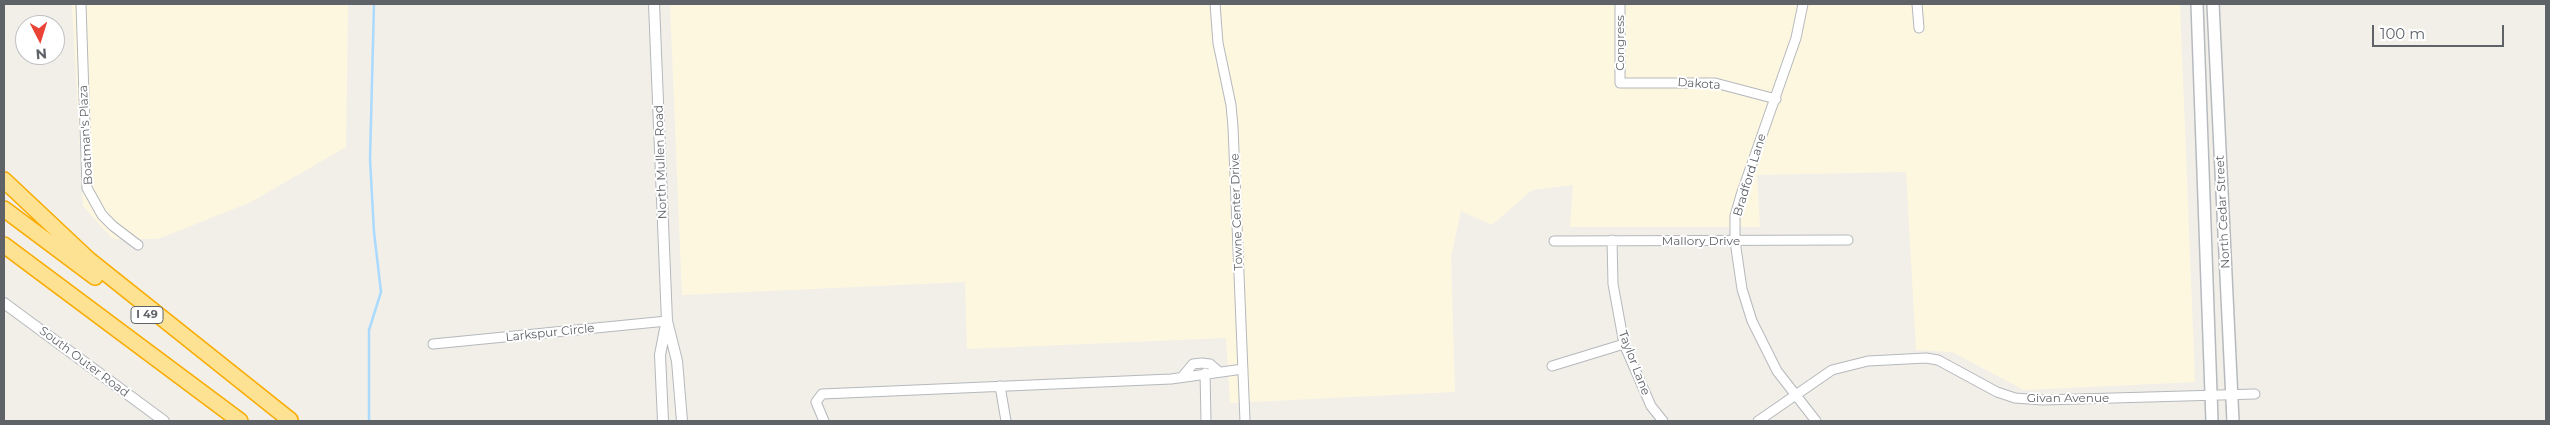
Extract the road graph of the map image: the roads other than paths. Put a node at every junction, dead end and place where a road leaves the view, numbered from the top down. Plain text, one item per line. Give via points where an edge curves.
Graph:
1 (81, 4) edge
2 (654, 4) edge
3 (1216, 4) edge
4 (1620, 4) edge
5 (1802, 4) edge
6 (1917, 4) edge
7 (2197, 4) edge
8 (2213, 4) edge
9 (1918, 28) dead end
10 (1620, 83) joint
11 (1776, 99) junction
12 (4, 180) edge
13 (4, 209) edge
14 (1612, 240) junction
15 (1848, 240) dead end
16 (1554, 241) dead end
17 (1735, 241) junction
18 (4, 245) edge
19 (138, 245) dead end
20 (4, 303) edge
21 (667, 321) junction
22 (433, 344) dead end
23 (1624, 344) junction
24 (1552, 366) dead end
25 (1243, 369) junction
26 (1218, 371) junction
27 (1206, 373) junction
28 (1182, 377) junction
29 (1000, 386) junction
30 (1795, 394) junction
31 (2232, 394) junction
32 (2255, 394) dead end
33 (2211, 395) junction
34 (164, 421) edge
35 (240, 421) edge
36 (291, 421) edge
37 (663, 421) edge
38 (682, 421) edge
39 (824, 421) edge
40 (1006, 421) edge
41 (1206, 421) edge
42 (1245, 421) edge
43 (1663, 421) edge
44 (1758, 421) edge
45 (1816, 421) edge
46 (2212, 421) edge
47 (2233, 421) edge

1 - 19 street, Boatman's Plaza via 88,188 102,215
2 - 21 street, North Mullen Road
3 - 25 street, Towne Center Drive via 1218,43 1233,127
4 - 10 street, Congress
5 - 11 street, Bradford Lane via 1796,38
6 - 9 street
7 - 33 main road, North Cedar Street
8 - 31 main road, North Cedar Street
10 - 11 street, Dakota via 1715,84
11 - 17 street, Bradford Lane via 1741,195
12 - 36 highway via 88,259
13 - 36 highway, I 49
14 - 16 street, Mallory Drive
14 - 17 street, Mallory Drive
14 - 23 street, Taylor Lane via 1613,284
15 - 17 street, Mallory Drive
17 - 30 street, Bradford Lane via 1742,289 1752,321 1767,353
18 - 35 highway, I 49
20 - 34 street, South Outer Road
21 - 22 street, Larkspur Circle
21 - 37 street via 660,355
21 - 38 street via 677,360
23 - 24 street
23 - 43 street, Taylor Lane via 1651,406
25 - 26 street
25 - 42 street, Towne Center Drive
26 - 27 street
26 - 28 street via 1202,362 1193,364
27 - 28 street
27 - 41 street
28 - 29 street
29 - 39 street via 822,394 816,402
29 - 40 street
30 - 33 street, Givan Avenue via 1832,370 1868,361 1926,358 1956,368 1997,392 2015,398
30 - 44 street, Givan Avenue
30 - 45 street, Bradford Lane
31 - 32 street, Givan Avenue
31 - 33 street, Givan Avenue
31 - 47 main road, North Cedar Street
33 - 46 main road, North Cedar Street

